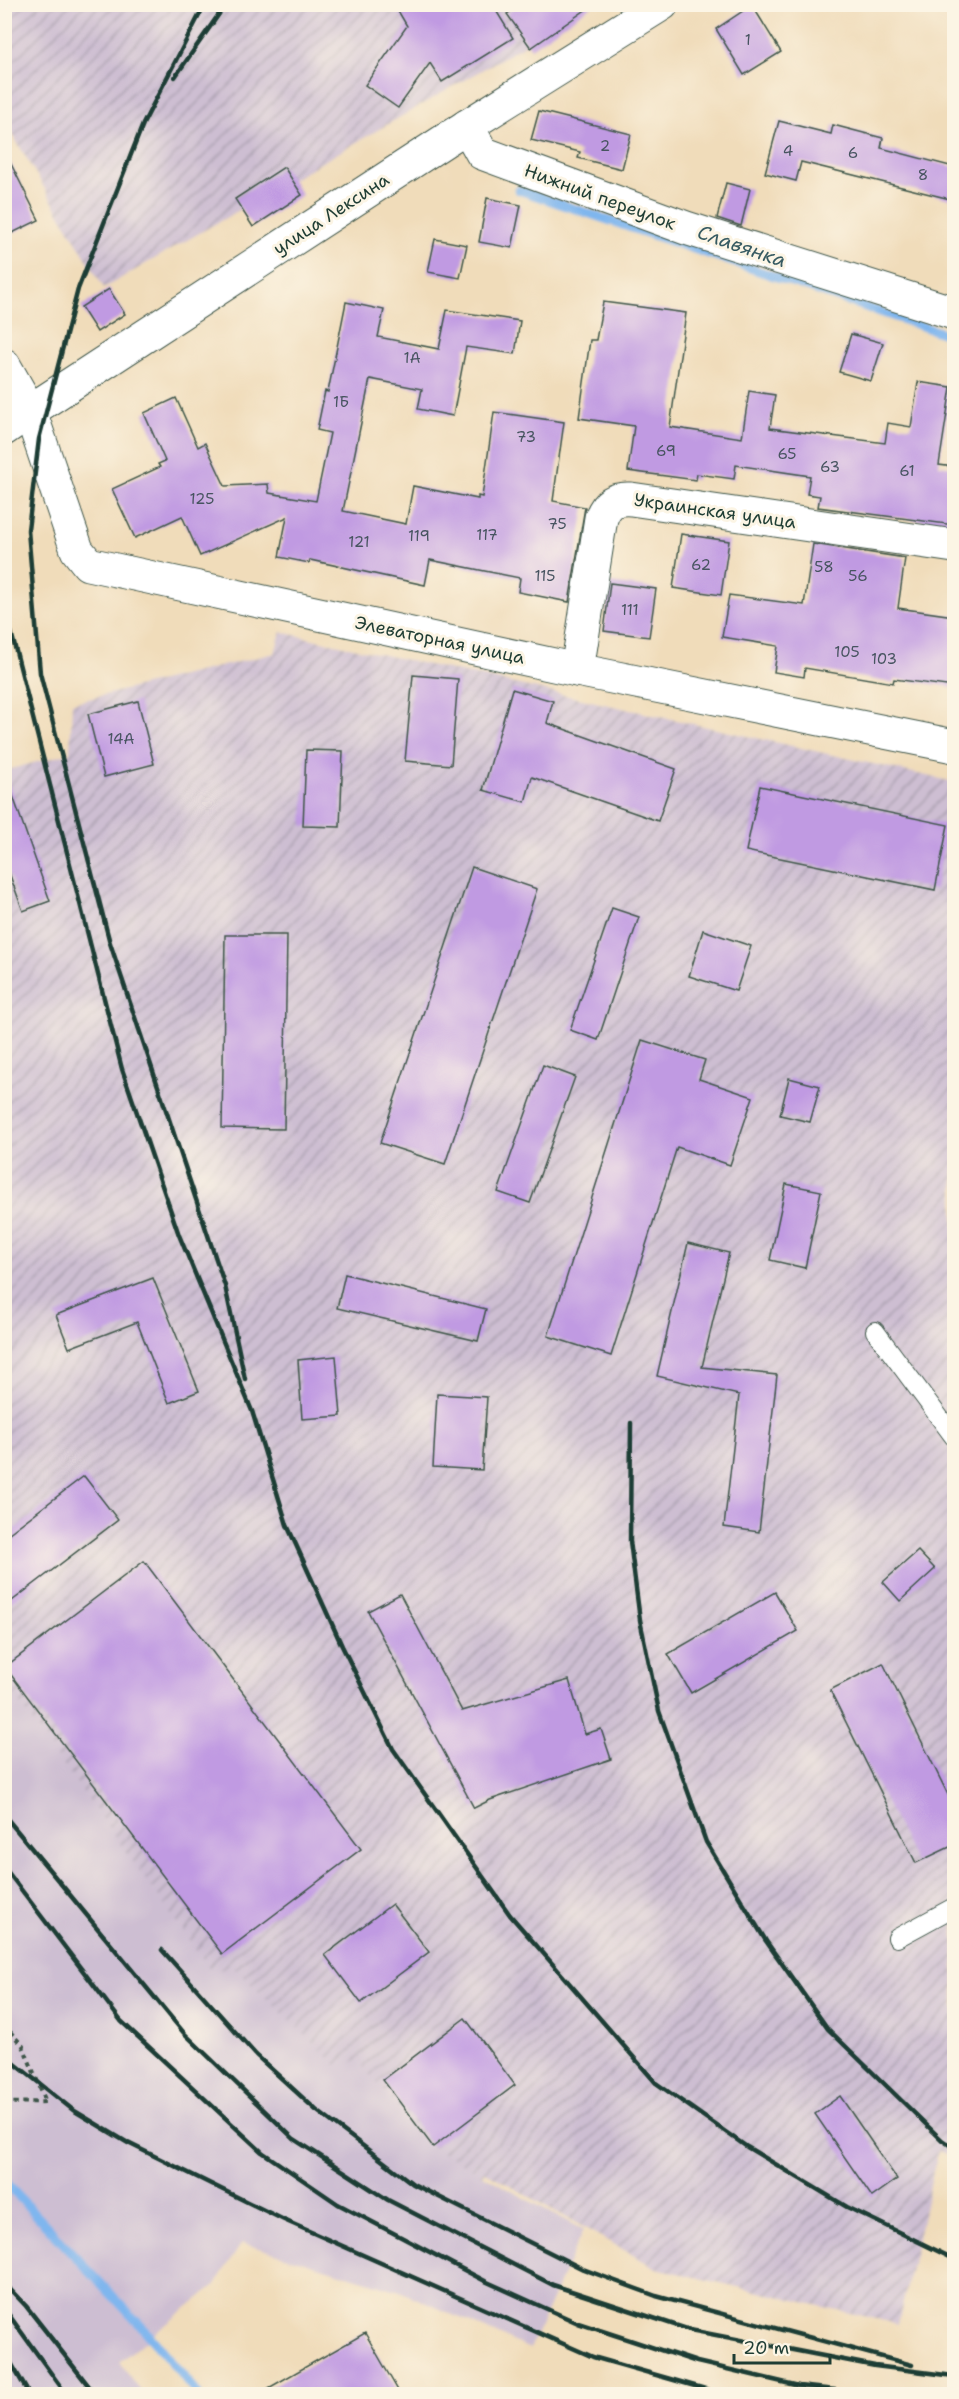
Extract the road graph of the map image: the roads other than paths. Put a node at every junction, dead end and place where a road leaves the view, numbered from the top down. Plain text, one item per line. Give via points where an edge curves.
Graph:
1 (662, 4) edge
2 (466, 126) junction
3 (954, 313) edge
4 (4, 365) edge
5 (17, 420) edge
6 (954, 546) edge
7 (577, 669) junction
8 (954, 746) edge
9 (875, 1331) dead end
10 (954, 1437) edge
11 (954, 1907) edge
12 (897, 1938) dead end

1 - 2 street, улица Лексина
2 - 3 street, Нижний переулок via 482,153 686,228
2 - 5 street, улица Лексина
4 - 5 street, Элеваторная улица
5 - 7 street, Элеваторная улица via 77,550 88,564
6 - 7 street, Украинская улица via 631,499 613,500 601,518
7 - 8 street, Элеваторная улица
9 - 10 lane
11 - 12 lane

